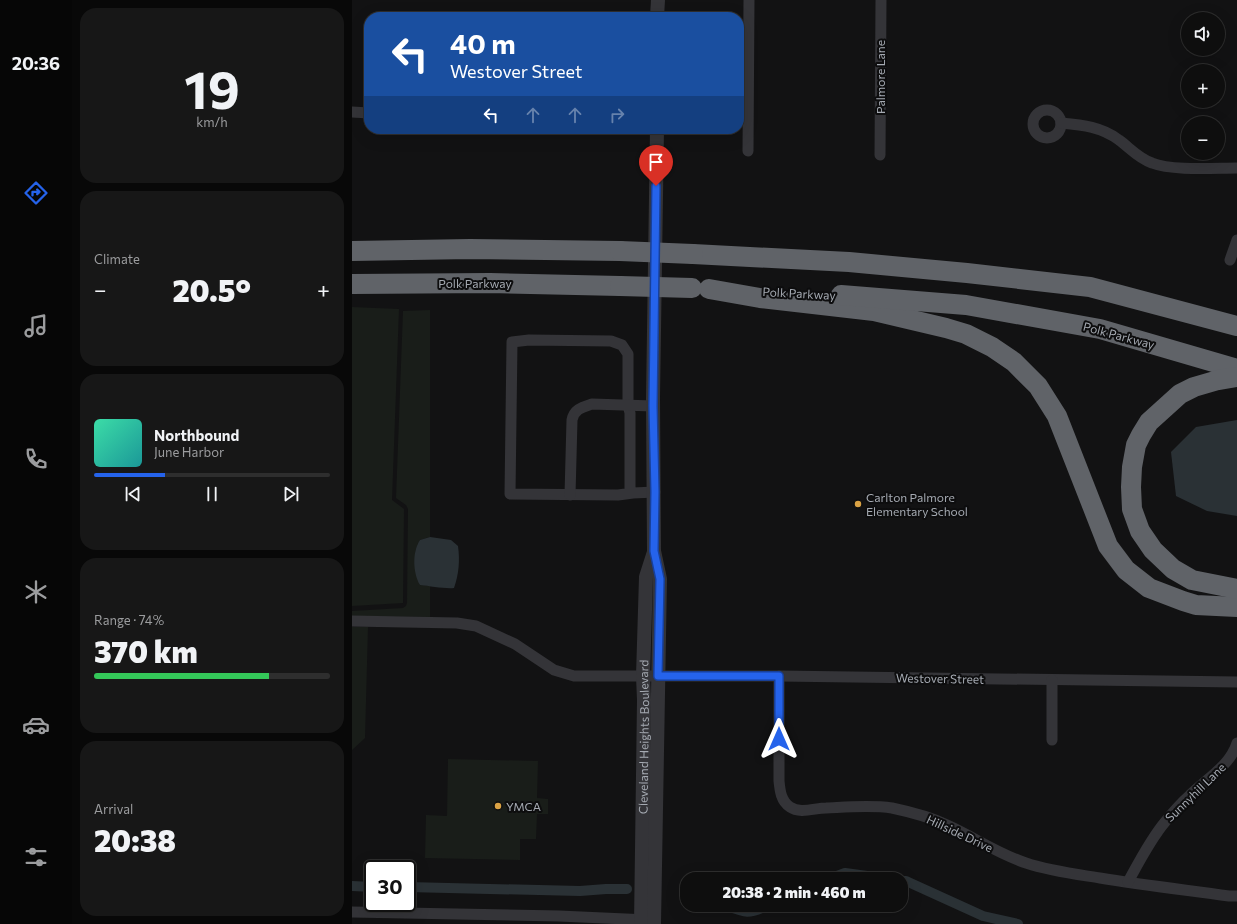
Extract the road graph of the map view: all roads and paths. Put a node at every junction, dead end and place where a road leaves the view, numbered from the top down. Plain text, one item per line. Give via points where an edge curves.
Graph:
1 (658, 0) edge
2 (749, 0) edge
3 (881, 0) edge
4 (658, 12) edge
5 (352, 112) edge
6 (364, 113) edge
7 (1061, 123) dead end
8 (657, 134) edge
9 (748, 152) dead end
10 (880, 155) dead end
11 (1237, 168) edge
12 (1237, 240) edge
13 (352, 251) edge
14 (1230, 260) dead end
15 (352, 284) edge
16 (1090, 287) junction
17 (701, 288) junction
18 (1237, 316) edge
19 (1237, 326) edge
20 (1237, 369) edge
21 (1237, 378) edge
22 (628, 405) junction
23 (653, 406) junction
24 (655, 492) junction
25 (630, 494) junction
26 (570, 496) junction
27 (654, 551) junction
28 (1237, 589) edge
29 (1237, 607) edge
30 (352, 621) edge
31 (643, 676) junction
32 (658, 676) junction
33 (779, 676) junction
34 (1052, 680) junction
35 (1237, 682) edge
36 (1052, 740) dead end
37 (1237, 743) edge
38 (1128, 882) junction
39 (1237, 896) edge
40 (352, 912) edge
41 (450, 919) edge
42 (559, 920) edge
43 (648, 922) edge

1 - 4 street
2 - 9 street
3 - 10 street, Palmore Lane
5 - 6 street
7 - 11 street via 1101,129 1142,158 1163,166
8 - 23 street, Cleveland Heights Boulevard
12 - 14 street
13 - 16 highway, bridge via 470,249 693,254 849,262
15 - 17 highway, Polk Parkway, bridge via 490,283
16 - 18 highway
16 - 19 highway
17 - 20 highway, Polk Parkway via 966,305 1100,328
17 - 29 highway via 760,298 874,311 966,334 992,347 1014,362 1038,386 1057,416 1108,546 1126,570 1149,588 1183,602
21 - 28 highway via 1218,380 1180,394 1149,422 1136,445 1131,487 1132,509 1140,530 1163,560 1192,580
22 - 23 street
22 - 25 street
22 - 26 street via 592,404 582,407 573,415
22 - 26 street via 628,354 622,345 611,341 512,342 510,494
23 - 24 street, Cleveland Heights Boulevard
24 - 25 street
24 - 27 street, Cleveland Heights Boulevard
25 - 26 street
27 - 31 street, Cleveland Heights Boulevard via 646,577
27 - 32 street, Cleveland Heights Boulevard via 660,579
30 - 31 street, Westover Street via 457,623 476,626 516,644 561,673 574,676
31 - 32 street, Westover Street
31 - 43 street, Cleveland Heights Boulevard
32 - 33 street, Westover Street
32 - 43 street, Cleveland Heights Boulevard
33 - 34 street, Westover Street
33 - 38 street, Hillside Drive via 779,781 781,795 791,808 803,810 876,806 898,810 948,825 1025,863 1054,871
34 - 35 street, Westover Street
34 - 36 street
37 - 38 street, Sunnyhill Lane via 1229,760 1190,794 1164,823
38 - 39 street, Hillside Drive
40 - 41 street
41 - 42 street
42 - 43 street

